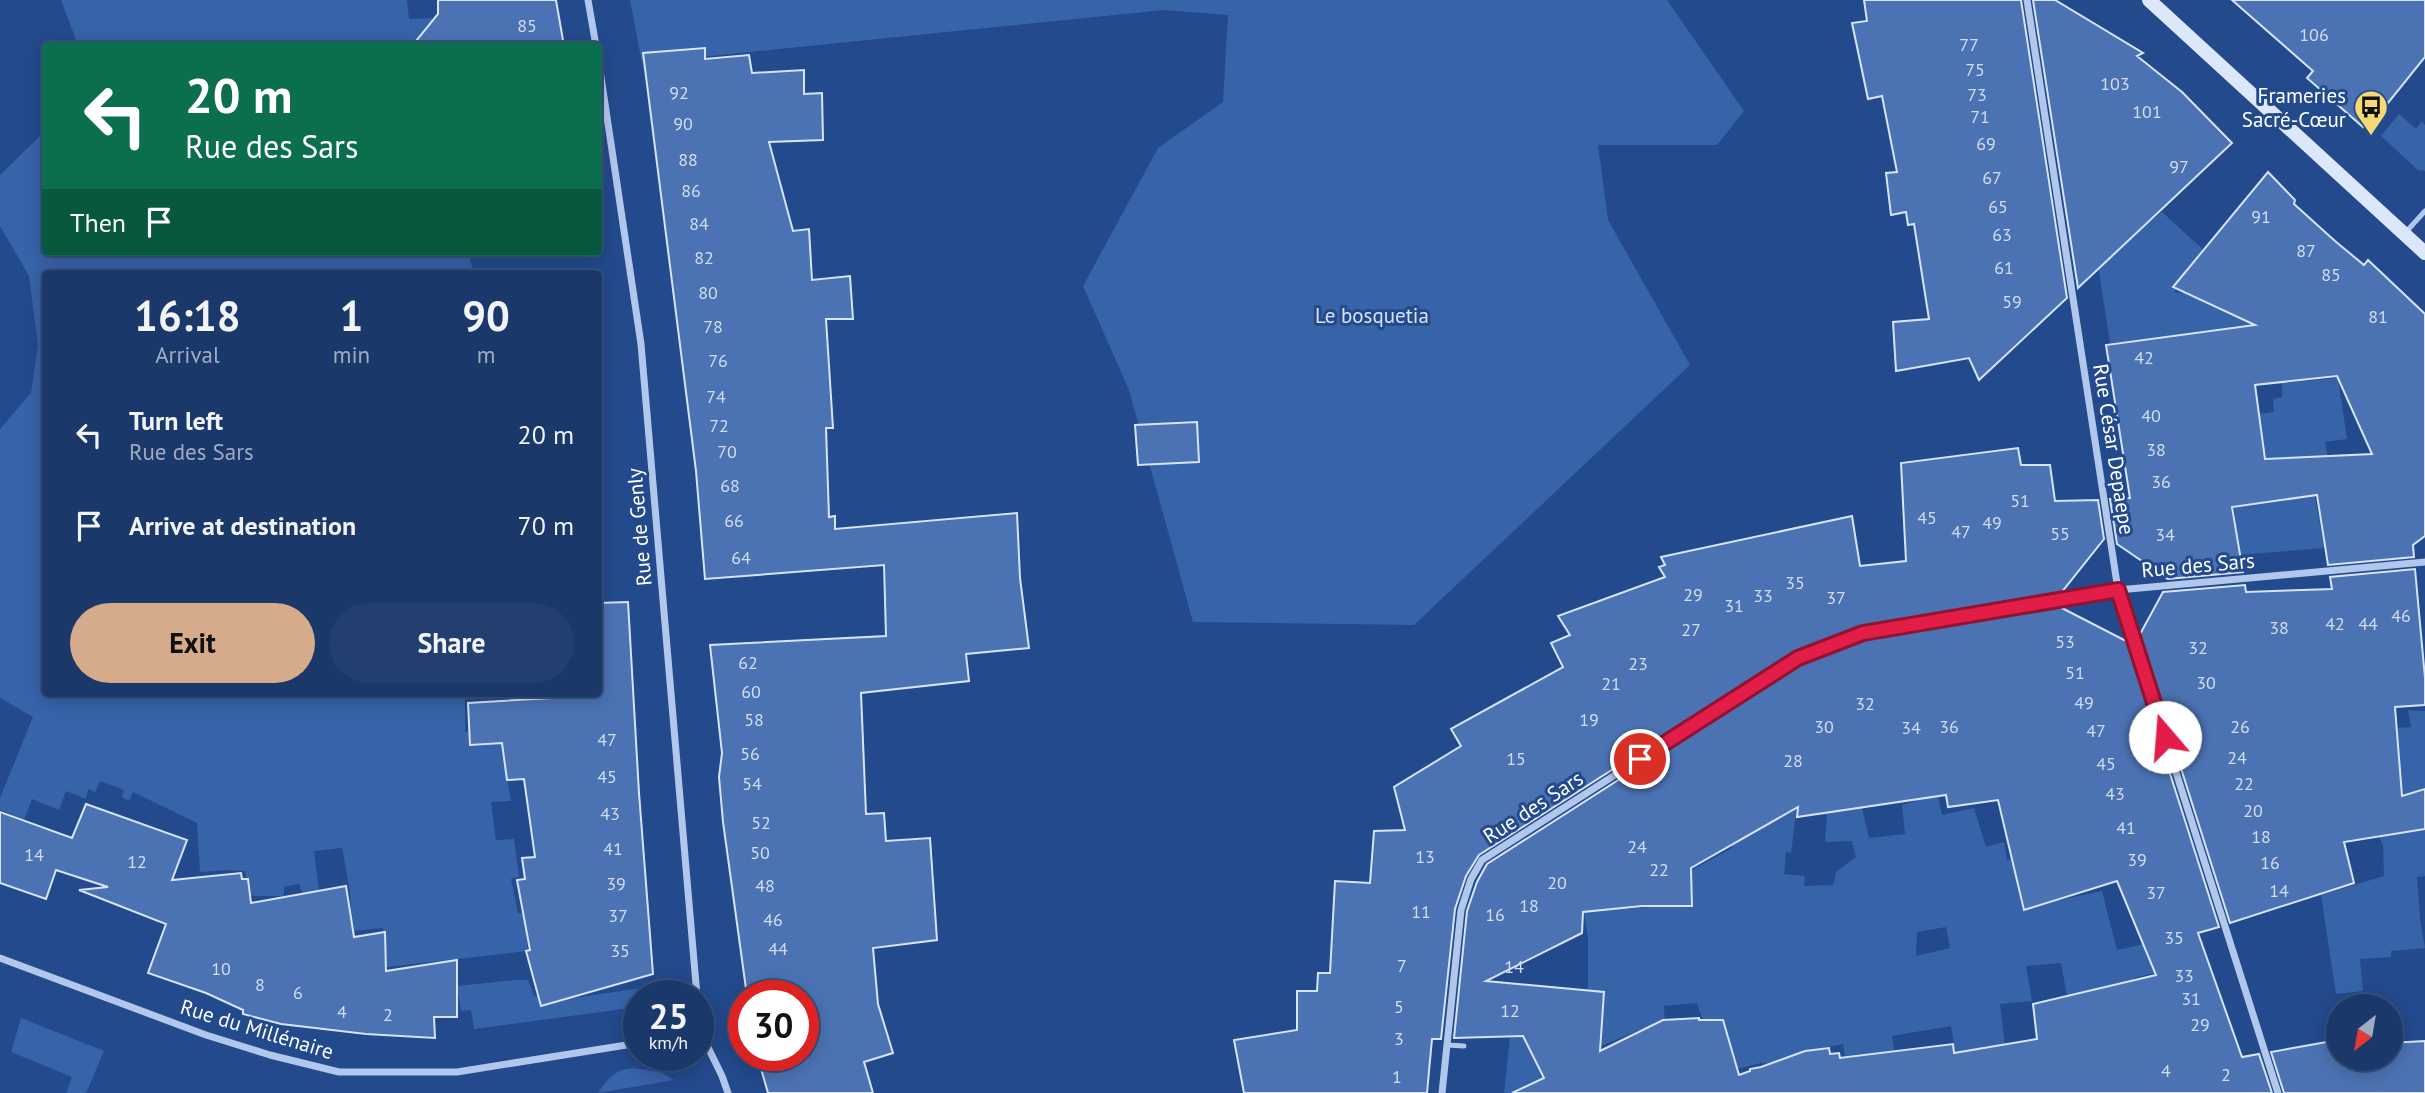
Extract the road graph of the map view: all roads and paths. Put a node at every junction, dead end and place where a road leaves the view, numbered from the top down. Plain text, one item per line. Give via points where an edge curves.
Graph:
1 (588, 0) edge
2 (2027, 0) edge
3 (2149, 0) edge
4 (595, 42) edge
5 (602, 84) edge
6 (2425, 211) edge
7 (2404, 234) junction
8 (2425, 253) edge
9 (2425, 562) edge
10 (2118, 590) junction
11 (0, 958) edge
12 (696, 980) edge
13 (1447, 1045) junction
14 (623, 1046) edge
15 (1464, 1046) dead end
16 (714, 1061) edge
17 (728, 1093) edge
18 (1442, 1093) edge
19 (2278, 1093) edge

1 - 4 street
2 - 10 street, Rue César Depaepe
3 - 7 main road
5 - 12 street, Rue de Genly via 641,344
6 - 7 lane
7 - 8 main road
9 - 10 street, Rue des Sars
10 - 13 street, Rue des Sars via 1863,633 1798,658 1482,860 1461,910
10 - 19 street, Rue César Depaepe
11 - 14 street, Rue du Millénaire via 206,1035 339,1072 457,1072
13 - 15 lane
13 - 18 street, Rue des Sars
16 - 17 street

